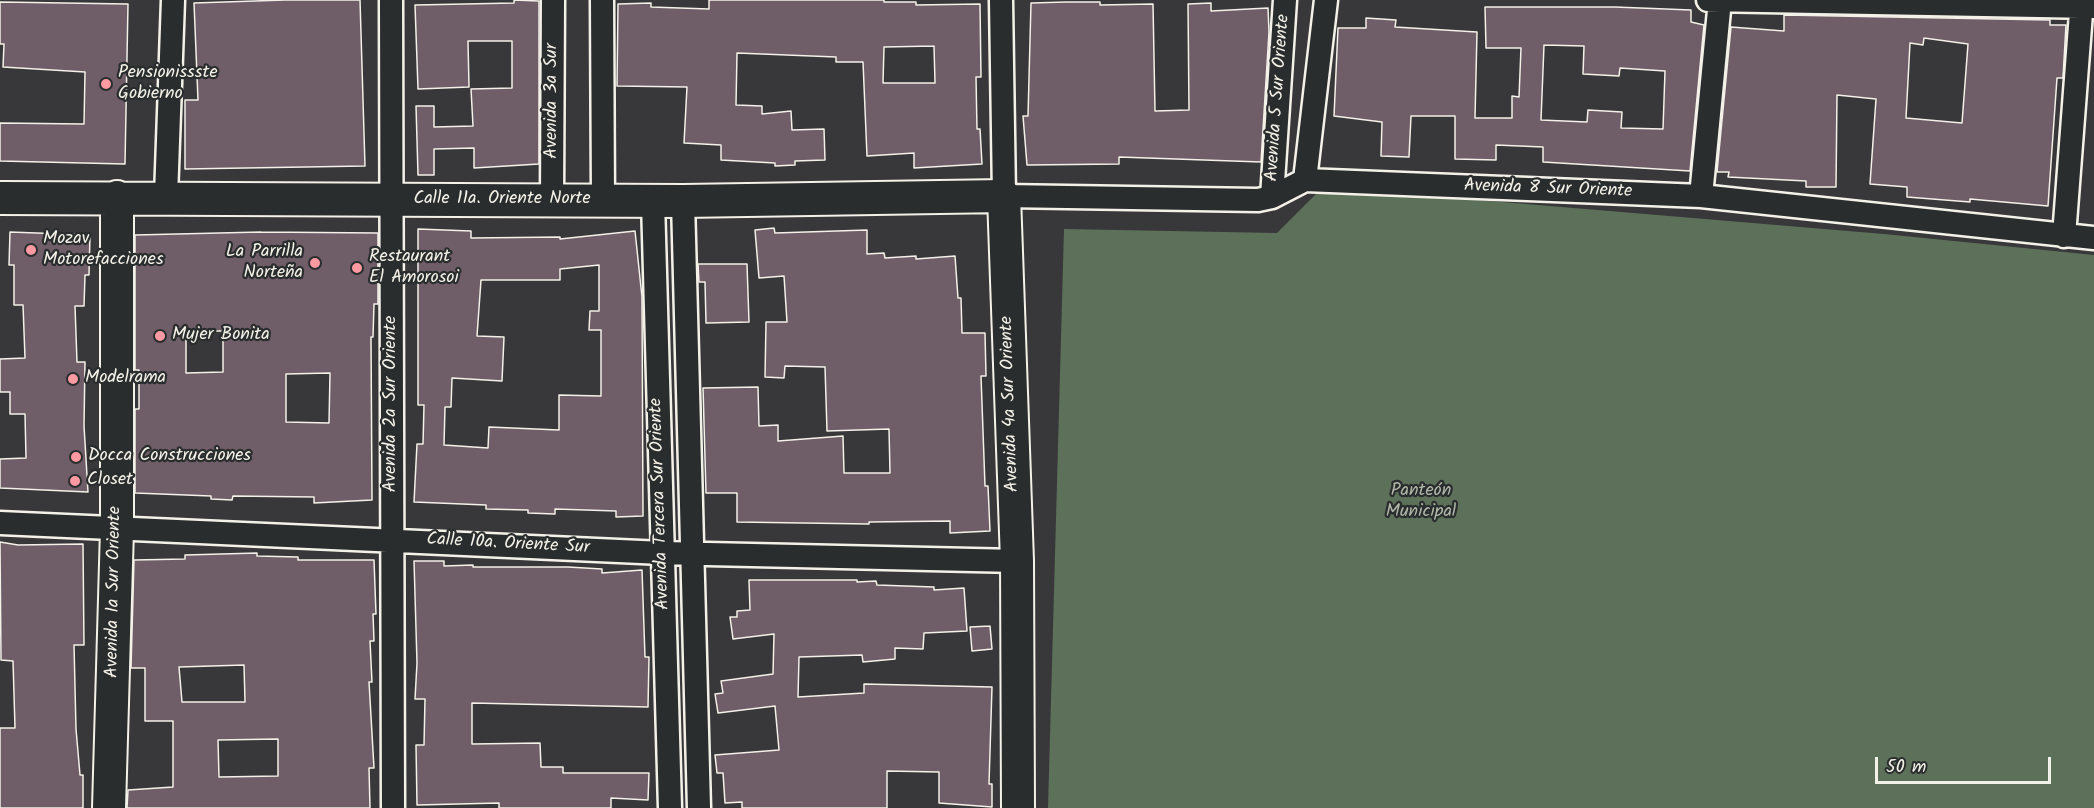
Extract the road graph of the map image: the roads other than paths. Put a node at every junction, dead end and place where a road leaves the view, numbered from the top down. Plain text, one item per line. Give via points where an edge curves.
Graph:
1 (173, 0) edge
2 (391, 0) edge
3 (553, 0) edge
4 (602, 0) edge
5 (1001, 0) edge
6 (1285, 0) edge
7 (1326, 0) edge
8 (1708, 0) edge
9 (1720, 0) edge
10 (2086, 5) edge
11 (1305, 180) junction
12 (1004, 196) junction
13 (1701, 196) junction
14 (117, 197) junction
15 (166, 197) junction
16 (1272, 197) junction
17 (0, 198) edge
18 (392, 199) junction
19 (552, 201) junction
20 (603, 201) junction
21 (653, 201) junction
22 (683, 201) junction
23 (2064, 236) junction
24 (2094, 238) edge
25 (0, 523) edge
26 (117, 529) junction
27 (392, 539) junction
28 (692, 552) junction
29 (663, 553) junction
30 (1017, 561) junction
31 (109, 808) edge
32 (393, 808) edge
33 (670, 808) edge
34 (699, 808) edge
35 (1018, 808) edge

1 - 15 street
2 - 18 street, Avenida 2a Sur Oriente
3 - 19 street, Avenida 3a Sur
4 - 20 street
5 - 12 street, Avenida 4a Sur Oriente
6 - 16 street, Avenida 5 Sur Oriente
7 - 11 street, Avenida 5 Sur Oriente
8 - 9 street
9 - 10 street
9 - 13 street
10 - 23 street
11 - 13 street, Avenida 8 Sur Oriente
11 - 16 street, Avenida 8 Sur Oriente
12 - 16 street, Avenida 8 Sur Oriente via 1258,200
12 - 22 street, Calle 11a. Oriente Norte
12 - 30 street, Avenida 4a Sur Oriente
13 - 23 street, Avenida 8 Sur Oriente
14 - 15 street, Calle 11a. Oriente Norte
14 - 17 street, Calle 11a. Oriente Norte
14 - 26 street, Avenida 1a Sur Oriente
15 - 18 street, Calle 11a. Oriente Norte
18 - 19 street, Calle 11a. Oriente Norte
18 - 27 street, Avenida 2a Sur Oriente
19 - 20 street, Calle 11a. Oriente Norte
20 - 21 street, Calle 11a. Oriente Norte
21 - 22 street, Calle 11a. Oriente Norte
21 - 29 street, Avenida Tercera Sur Oriente
22 - 28 street, Avenida Tercera Sur Oriente
23 - 24 street, Avenida 8 Sur Oriente
25 - 26 street, Calle 10a. Oriente Sur
26 - 27 street, Calle 10a. Oriente Sur
26 - 31 street, Avenida 1a Sur Oriente
27 - 29 street, Calle 10a. Oriente Sur
27 - 32 street, Avenida 2a Sur Oriente
28 - 29 street, Calle 10a. Oriente Sur
28 - 30 street, Calle 10a. Oriente Sur
28 - 34 street, Avenida Tercera Sur Oriente
29 - 33 street, Avenida Tercera Sur Oriente
30 - 35 street, Avenida 4a Sur Oriente

